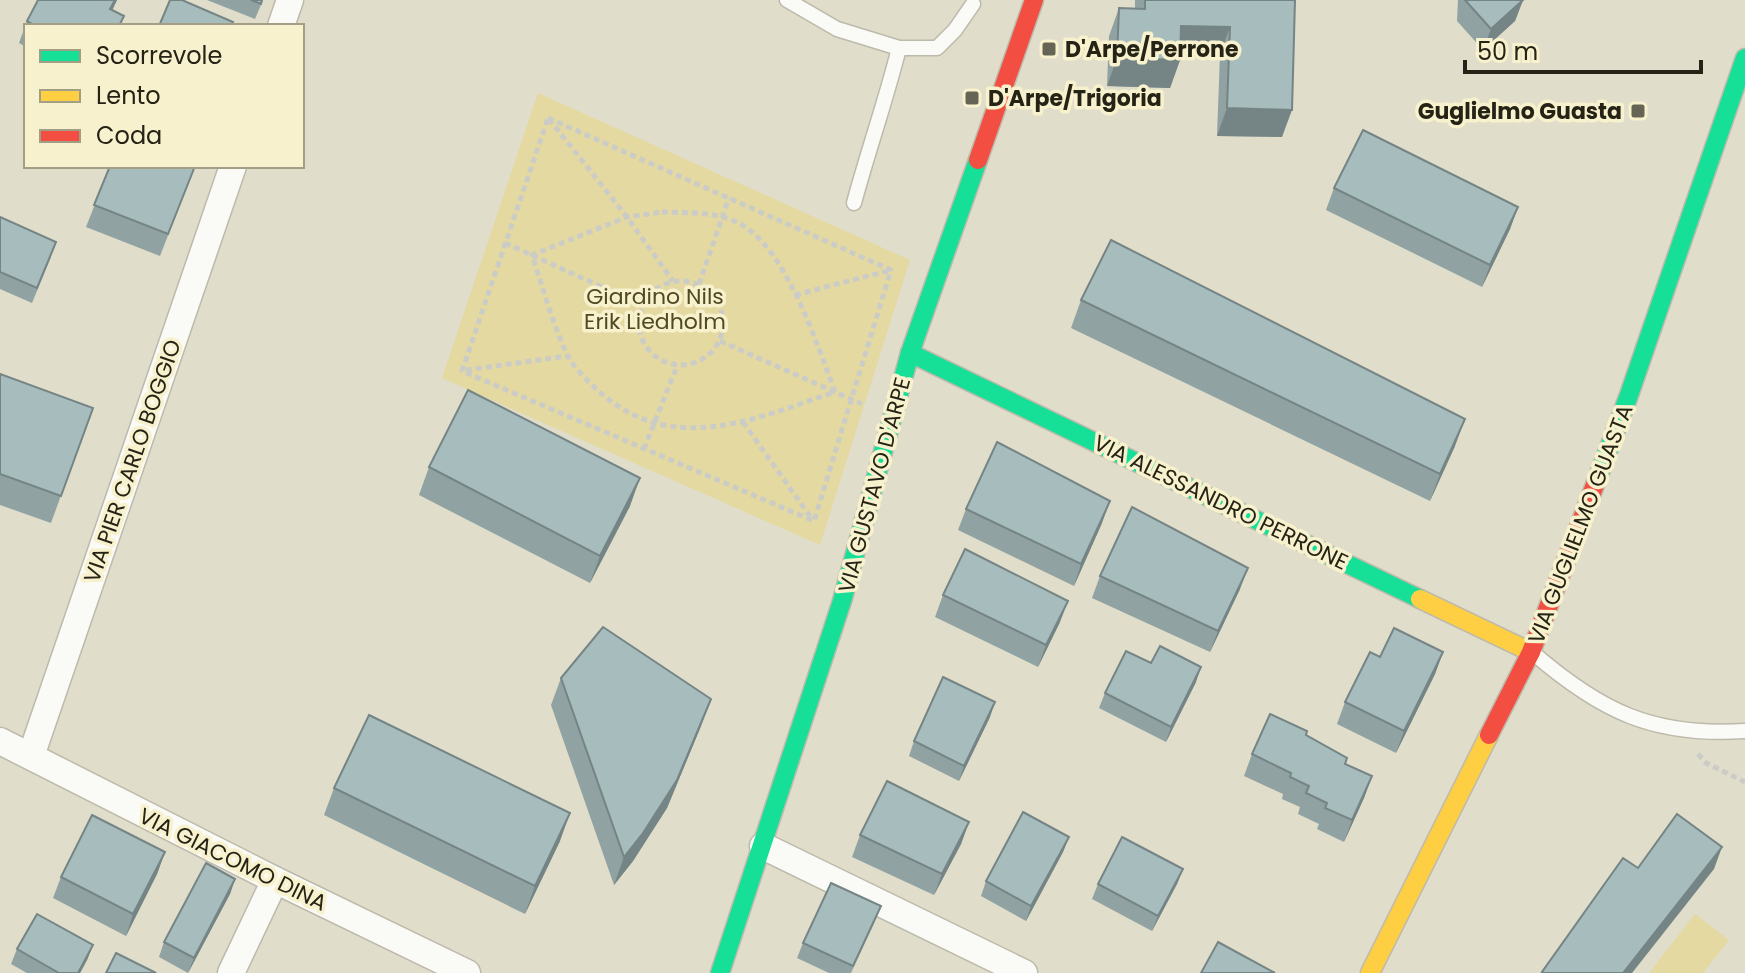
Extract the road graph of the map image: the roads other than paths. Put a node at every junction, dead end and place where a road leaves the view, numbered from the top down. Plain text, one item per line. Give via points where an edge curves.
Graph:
1 (290, 0) edge
2 (787, 0) edge
3 (1034, 0) edge
4 (973, 4) dead end
5 (282, 24) edge
6 (899, 48) junction
7 (1745, 58) edge
8 (232, 168) edge
9 (854, 203) dead end
10 (910, 353) junction
11 (1531, 652) junction
12 (1745, 731) edge
13 (0, 741) edge
14 (31, 756) junction
15 (763, 846) junction
16 (275, 880) junction
17 (231, 973) edge
18 (467, 973) edge
19 (720, 973) edge
20 (1024, 973) edge
21 (1370, 973) edge

1 - 5 street
2 - 6 lane via 837,29
3 - 10 street, VIA GUSTAVO D'ARPE
4 - 6 lane via 937,48
6 - 9 lane
7 - 11 street, VIA GUGLIELMO GUASTA via 1629,395
8 - 14 street, VIA PIER CARLO BOGGIO
10 - 11 street, VIA ALESSANDRO PERRONE
10 - 15 street, VIA GUSTAVO D'ARPE via 862,534
11 - 12 lane via 1597,701 1648,724 1680,731
11 - 21 street, VIA GUGLIELMO GUASTA
13 - 14 street, VIA GIACOMO DINA
14 - 16 street, VIA GIACOMO DINA
15 - 19 street, VIA GUSTAVO D'ARPE
15 - 20 street
16 - 17 street
16 - 18 street, VIA GIACOMO DINA

